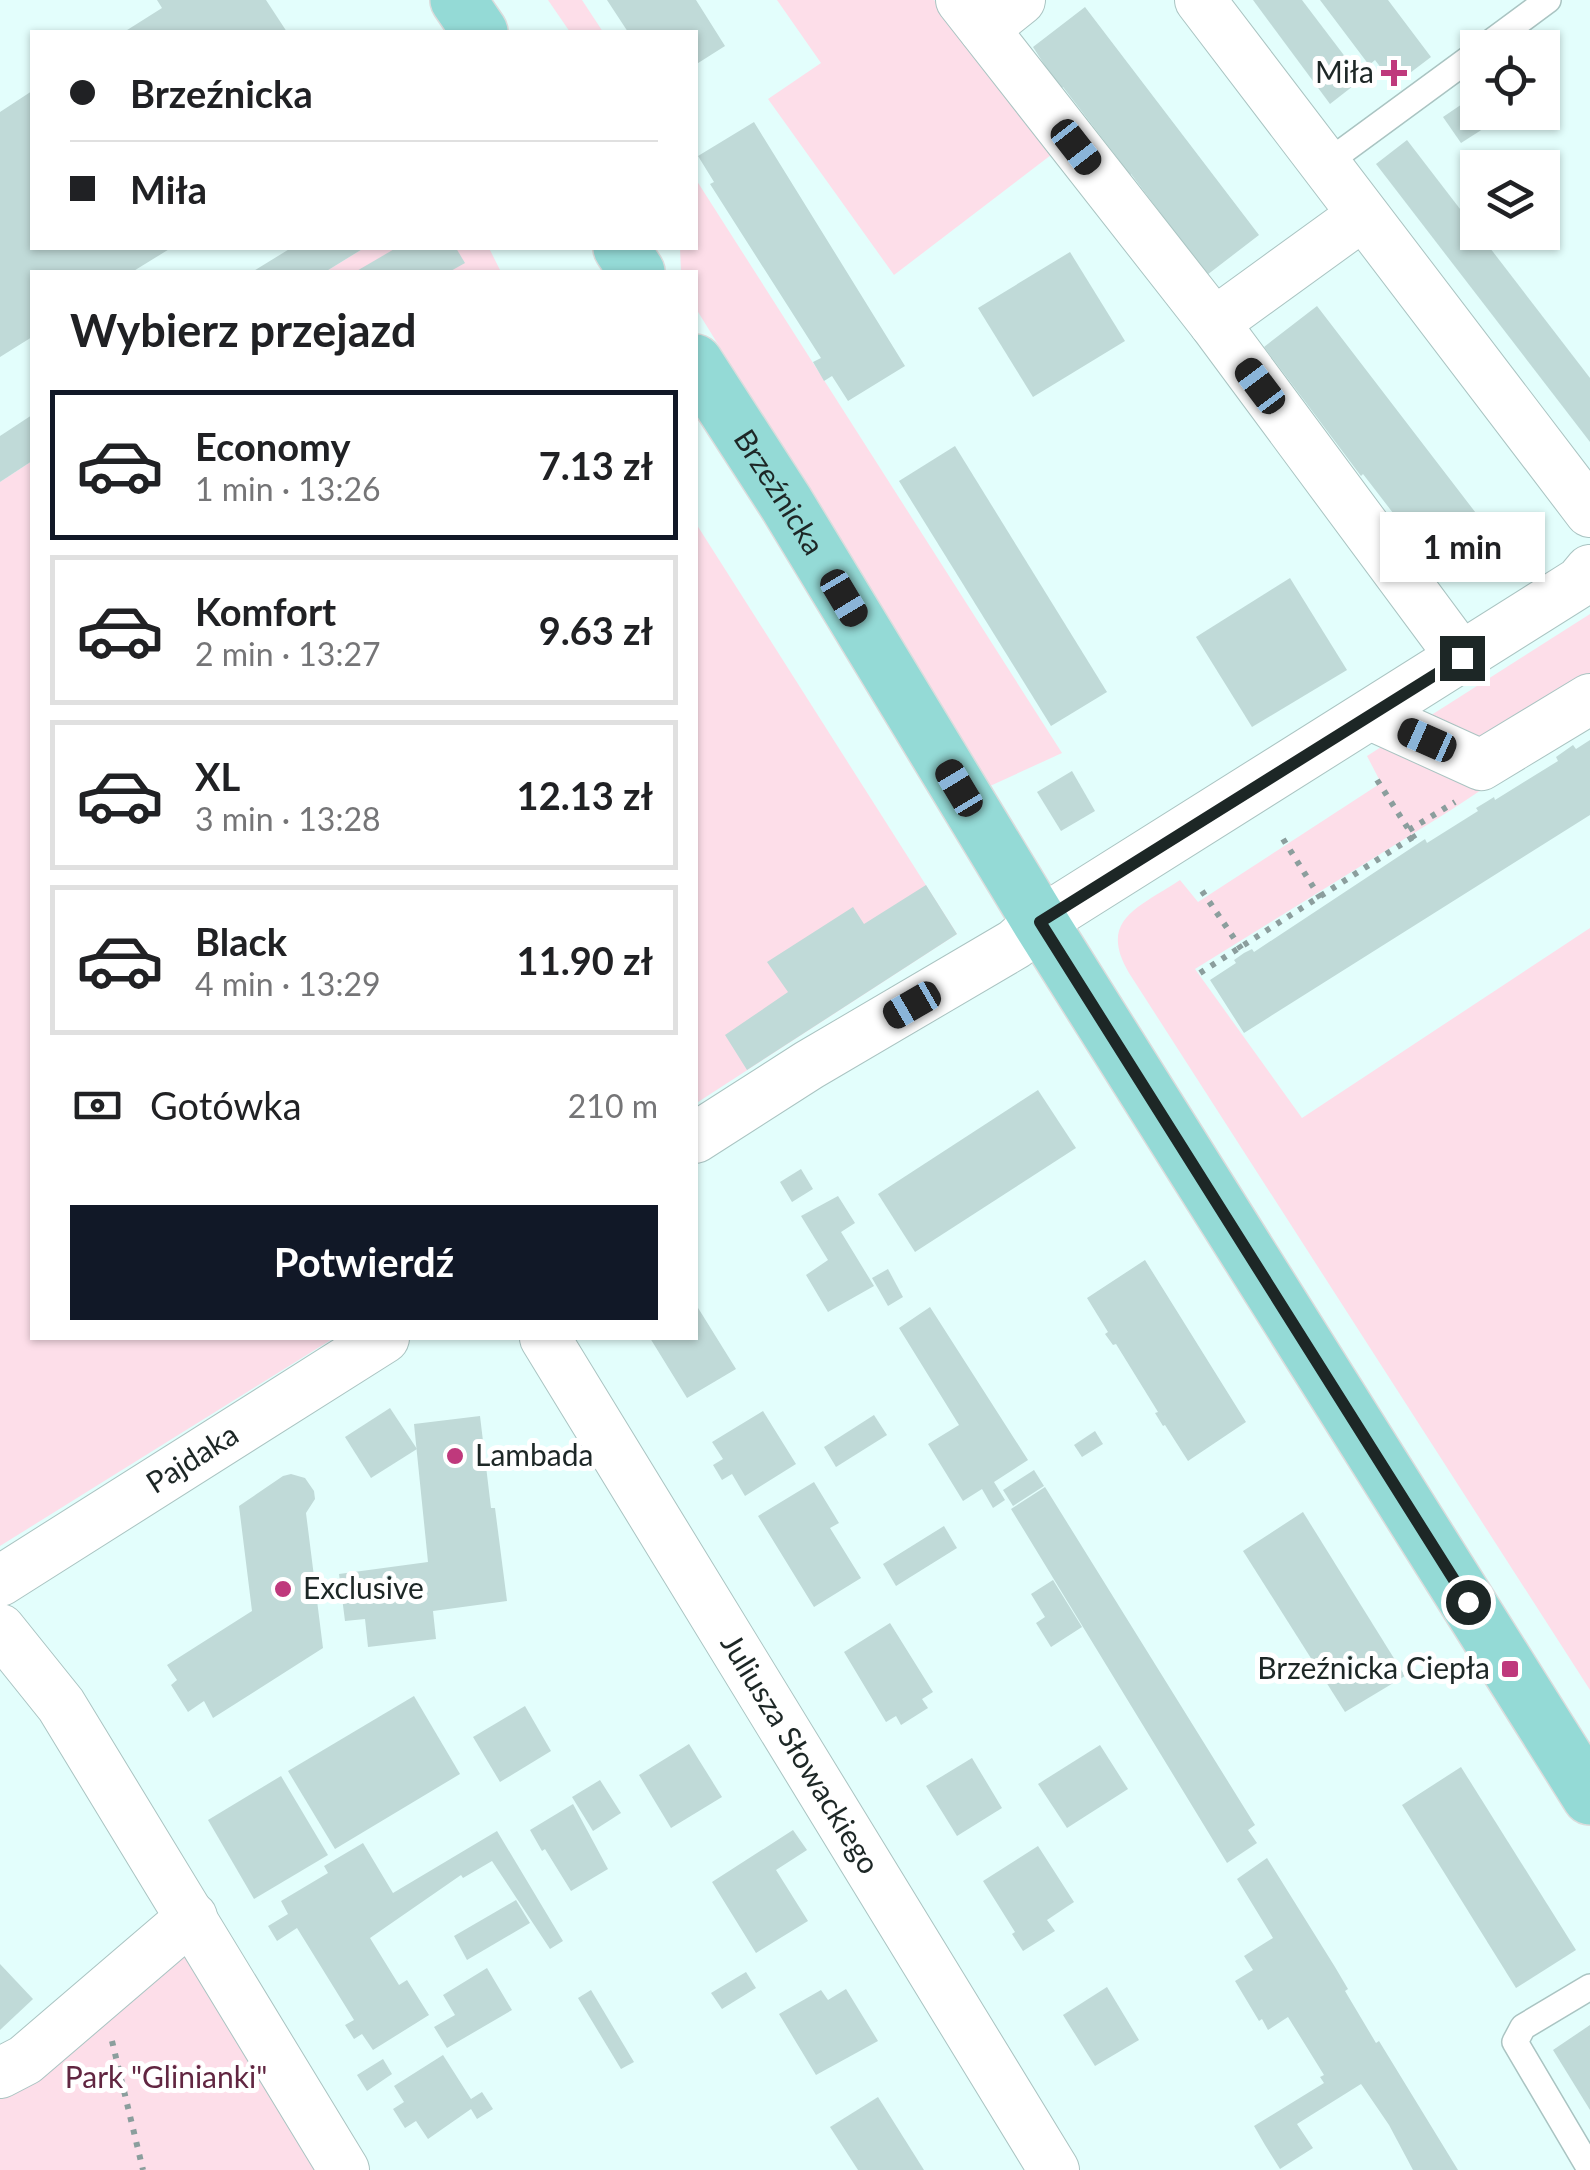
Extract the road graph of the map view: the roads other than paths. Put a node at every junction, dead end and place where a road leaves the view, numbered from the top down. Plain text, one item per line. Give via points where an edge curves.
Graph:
1 (458, 0) edge
2 (1200, 0) edge
3 (1548, 0) edge
4 (988, 10) edge
5 (479, 30) edge
6 (1507, 30) edge
7 (1460, 65) edge
8 (1324, 165) junction
9 (1363, 215) junction
10 (1214, 323) junction
11 (698, 367) edge
12 (1590, 512) edge
13 (1590, 570) edge
14 (1462, 658) junction
15 (1590, 699) edge
16 (1371, 715) junction
17 (1040, 922) junction
18 (698, 1136) edge
19 (381, 1340) edge
20 (545, 1340) edge
21 (0, 1581) edge
22 (0, 1629) edge
23 (1590, 1797) edge
24 (192, 1916) junction
25 (1590, 1986) edge
26 (0, 2074) edge
27 (1590, 2168) edge
28 (344, 2170) edge
29 (1054, 2170) edge

1 - 5 main road
2 - 8 street
3 - 6 lane
4 - 10 street
7 - 8 lane
8 - 9 street
9 - 10 street
9 - 12 street
10 - 14 street
11 - 17 main road, Brzeźnicka
13 - 14 street
14 - 16 street
15 - 16 street via 1481,765
16 - 17 street
17 - 18 street via 1015,944
17 - 23 main road, Brzeźnicka
19 - 21 street, Pajdaka
20 - 29 street, Juliusza Słowackiego
22 - 24 street via 61,1705
24 - 26 street via 25,2060
24 - 28 street
25 - 27 lane via 1523,2027 1515,2042

